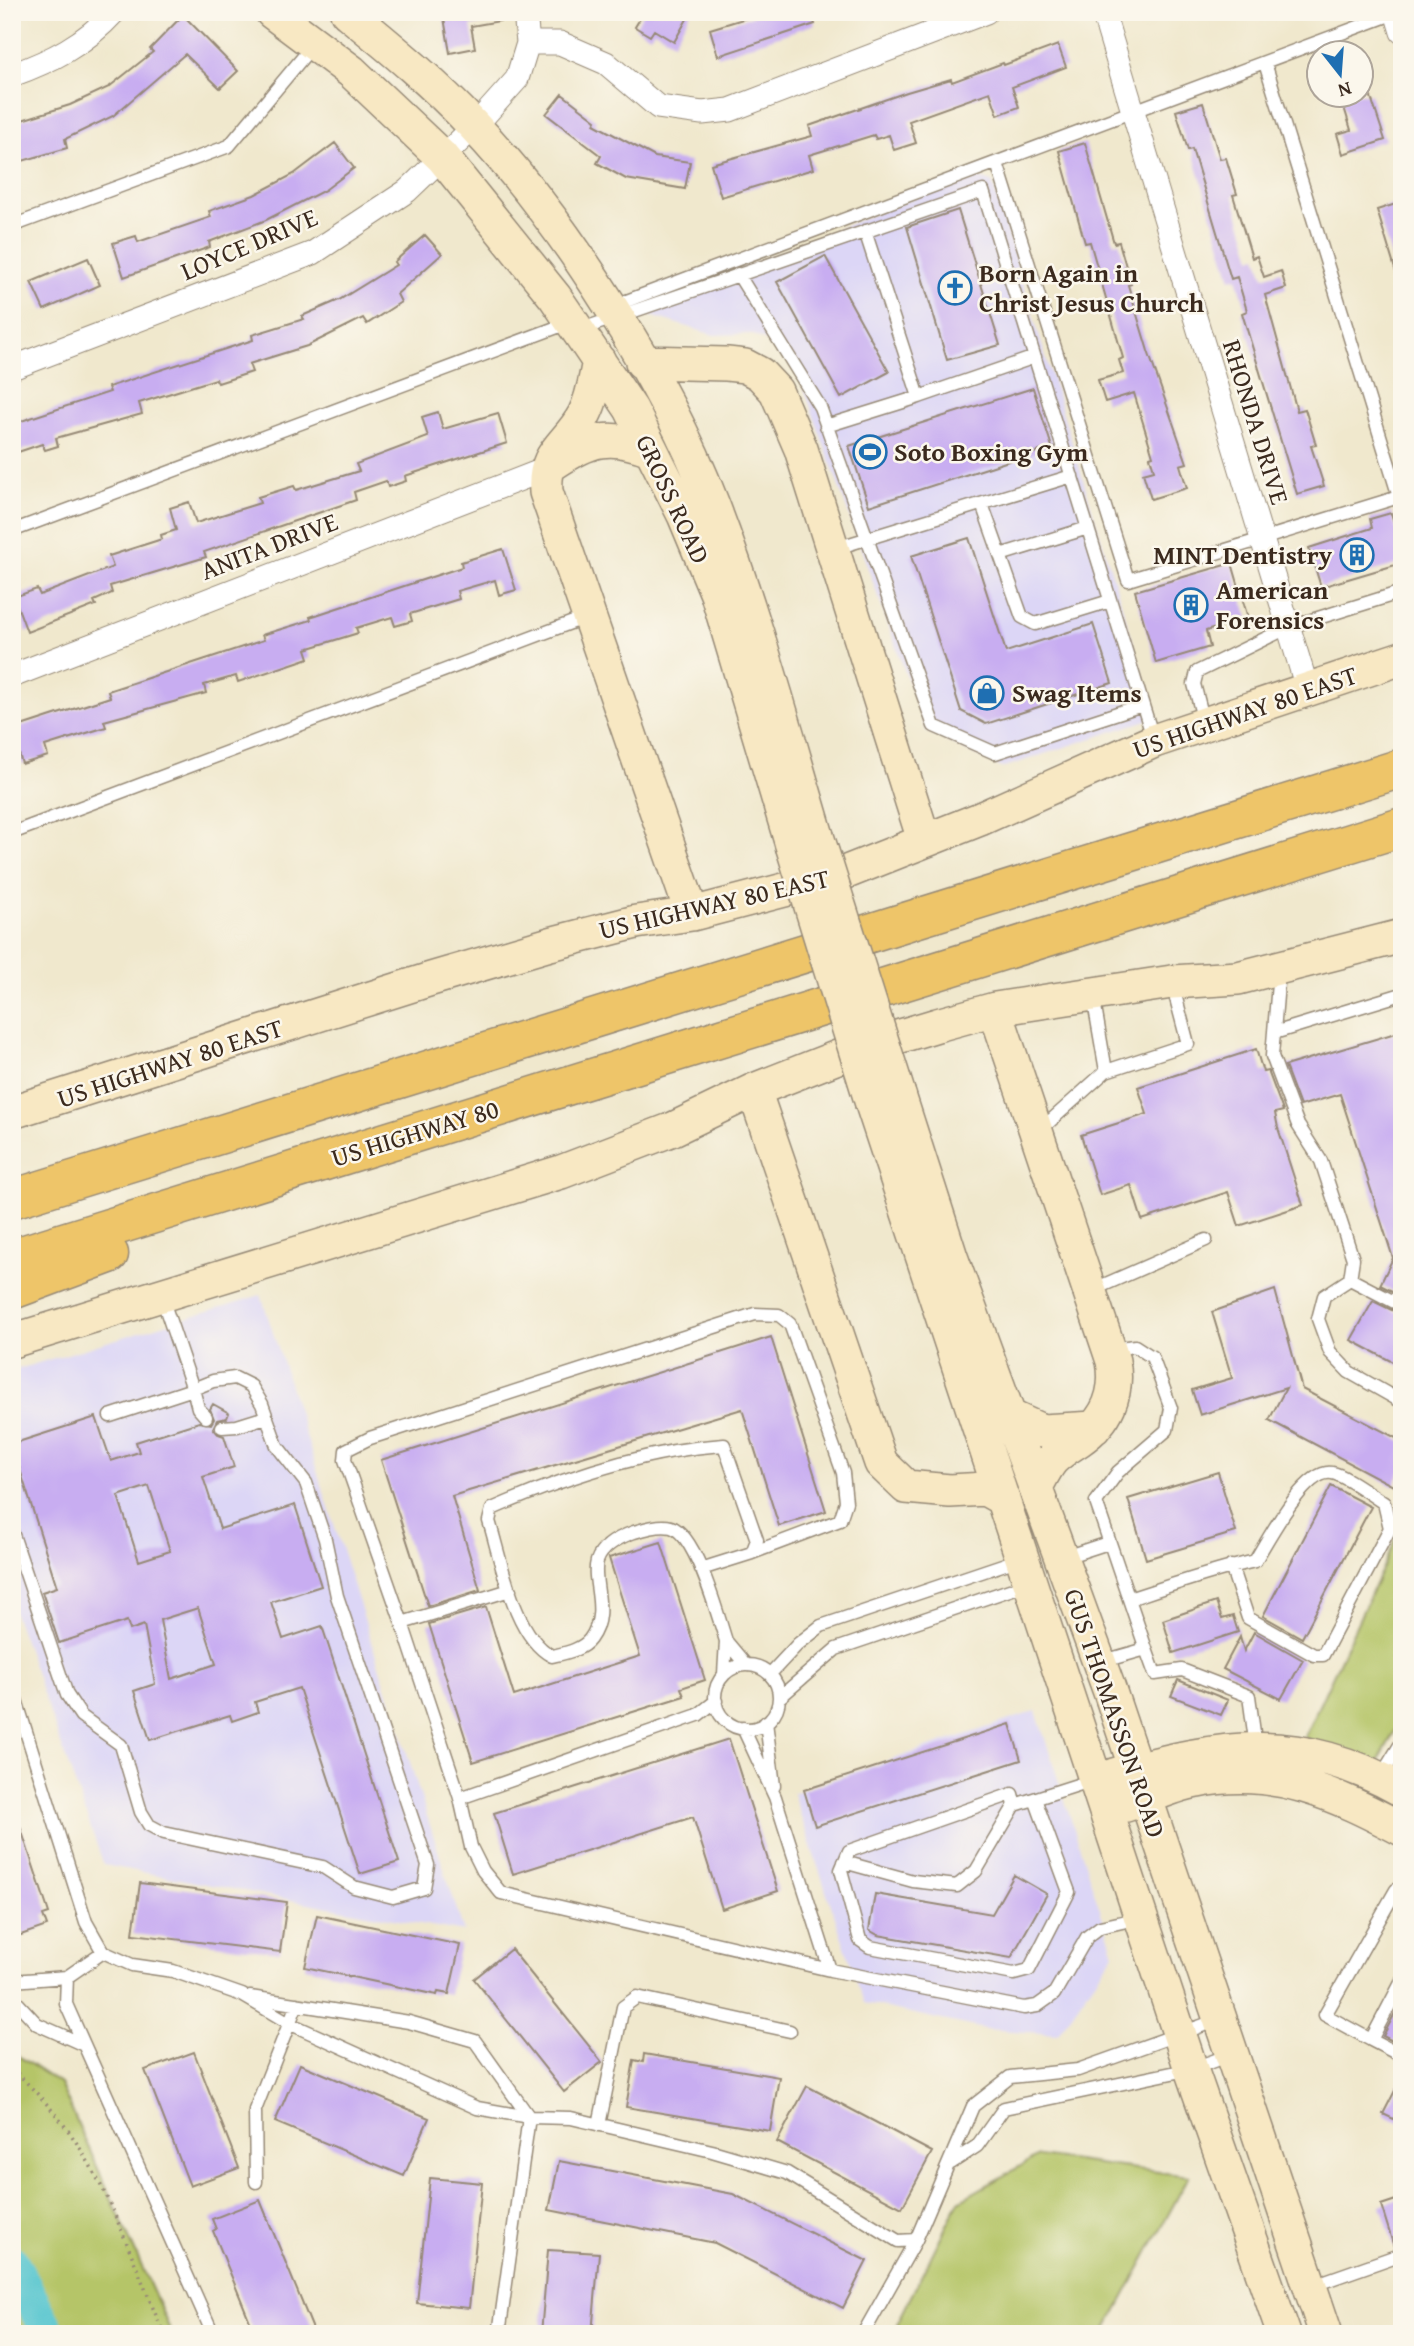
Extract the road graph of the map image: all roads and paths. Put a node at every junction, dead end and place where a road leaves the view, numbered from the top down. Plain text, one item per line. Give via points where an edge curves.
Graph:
1 (114, 12) edge
2 (272, 12) edge
3 (347, 12) edge
4 (525, 12) edge
5 (986, 12) edge
6 (1103, 12) edge
7 (1396, 13) edge
8 (1402, 32) edge
9 (528, 43) junction
10 (314, 44) junction
11 (1265, 63) junction
12 (12, 75) edge
13 (1133, 112) junction
14 (475, 126) junction
15 (442, 157) junction
16 (997, 163) junction
17 (12, 226) edge
18 (865, 231) junction
19 (738, 274) junction
20 (612, 312) junction
21 (574, 326) junction
22 (1035, 358) junction
23 (599, 361) junction
24 (642, 362) junction
25 (712, 365) junction
26 (12, 368) edge
27 (919, 397) junction
28 (674, 423) junction
29 (826, 426) junction
30 (650, 449) junction
31 (546, 469) junction
32 (1072, 476) junction
33 (1400, 497) edge
34 (982, 504) junction
35 (1087, 527) junction
36 (12, 531) edge
37 (867, 539) junction
38 (1262, 539) junction
39 (833, 549) junction
40 (1000, 555) junction
41 (1402, 592) edge
42 (1110, 601) junction
43 (589, 616) junction
44 (1289, 627) junction
45 (1402, 658) edge
46 (12, 676) edge
47 (1307, 688) junction
48 (1142, 705) junction
49 (1204, 722) junction
50 (1154, 741) junction
51 (1402, 768) edge
52 (1402, 827) edge
53 (12, 833) edge
54 (924, 840) junction
55 (805, 841) junction
56 (692, 914) junction
57 (1402, 936) edge
58 (1279, 968) junction
59 (1172, 982) junction
60 (1402, 994) edge
61 (1093, 996) junction
62 (995, 1009) junction
63 (1274, 1033) junction
64 (1106, 1071) junction
65 (754, 1090) junction
66 (886, 1100) joint
67 (12, 1112) edge
68 (1036, 1133) junction
69 (366, 1149) junction
70 (12, 1199) edge
71 (1206, 1240) dead end
72 (12, 1258) edge
73 (1350, 1279) junction
74 (12, 1290) edge
75 (1090, 1291) junction
76 (161, 1294) junction
77 (1402, 1306) edge
78 (12, 1340) edge
79 (1109, 1349) junction
80 (193, 1389) junction
81 (1402, 1402) edge
82 (110, 1416) dead end
83 (206, 1417) dead end
84 (266, 1418) junction
85 (993, 1423) junction
86 (222, 1427) dead end
87 (1094, 1428) junction
88 (1035, 1487) junction
89 (924, 1489) junction
90 (1003, 1499) junction
91 (12, 1532) edge
92 (1108, 1543) junction
93 (752, 1553) junction
94 (1062, 1558) junction
95 (1231, 1566) junction
96 (701, 1569) junction
97 (1028, 1570) junction
98 (510, 1590) junction
99 (1129, 1599) junction
100 (402, 1623) junction
101 (726, 1640) junction
102 (1146, 1649) junction
103 (1099, 1662) junction
104 (746, 1665) junction
105 (724, 1674) junction
106 (770, 1674) junction
107 (12, 1687) edge
108 (779, 1698) junction
109 (716, 1701) junction
110 (698, 1715) junction
111 (722, 1716) junction
112 (766, 1722) junction
113 (743, 1728) junction
114 (1402, 1742) edge
115 (1256, 1762) junction
116 (1097, 1779) junction
117 (1140, 1783) junction
118 (1391, 1784) edge
119 (775, 1797) junction
120 (460, 1798) junction
121 (1035, 1799) junction
122 (1015, 1805) junction
123 (1108, 1812) junction
124 (1402, 1829) edge
125 (844, 1862) junction
126 (1402, 1893) edge
127 (1141, 1918) junction
128 (103, 1952) junction
129 (830, 1970) junction
130 (67, 1977) junction
131 (12, 1981) edge
132 (1402, 1981) edge
133 (242, 1995) junction
134 (12, 1997) edge
135 (297, 2004) junction
136 (1218, 2020) junction
137 (290, 2024) junction
138 (790, 2031) dead end
139 (1180, 2034) junction
140 (1371, 2040) junction
141 (84, 2045) junction
142 (1230, 2055) junction
143 (1402, 2056) edge
144 (12, 2068) edge
145 (1191, 2069) junction
146 (992, 2091) junction
147 (1004, 2108) junction
148 (529, 2117) junction
149 (599, 2124) junction
150 (951, 2163) junction
151 (256, 2182) dead end
152 (916, 2240) junction
153 (1402, 2254) edge
154 (1310, 2286) junction
155 (164, 2334) edge
156 (213, 2334) edge
157 (499, 2334) edge
158 (863, 2334) edge
159 (1284, 2334) edge
160 (1325, 2334) edge

1 - 12 street via 95,33 50,61
2 - 10 main road, GROSS ROAD
3 - 14 main road, GROSS ROAD via 419,71
4 - 9 street, LOYCE DRIVE
5 - 9 street via 730,110 702,113 658,107 606,62 560,43
6 - 13 street, RHONDA DRIVE
7 - 8 street
7 - 11 lane
9 - 14 street, LOYCE DRIVE via 517,79
10 - 15 main road, GROSS ROAD via 352,72
10 - 17 lane via 229,146
11 - 13 lane
11 - 33 lane
13 - 16 lane
13 - 38 street, RHONDA DRIVE
14 - 15 street, LOYCE DRIVE
14 - 20 main road, GROSS ROAD via 546,214
15 - 21 main road, GROSS ROAD
15 - 26 street, LOYCE DRIVE via 407,191 313,253
16 - 20 lane
16 - 38 lane via 1128,580
18 - 19 lane
18 - 22 lane via 983,191
18 - 27 lane
19 - 20 lane
19 - 29 lane via 820,407
20 - 21 lane
20 - 24 main road, GROSS ROAD
21 - 23 main road, GROSS ROAD
21 - 36 lane
22 - 27 lane
22 - 32 lane
23 - 30 main road, GROSS ROAD via 631,409
23 - 31 main road via 592,397 582,418 552,454
24 - 25 main road
24 - 28 main road, GROSS ROAD
25 - 28 main road via 689,377 677,392
25 - 39 main road via 745,366 776,391 801,449
27 - 29 lane
28 - 55 main road, GROSS ROAD via 711,500 746,596
29 - 37 lane
30 - 31 main road via 606,439 585,444
30 - 55 main road, GROSS ROAD via 717,594
31 - 43 main road via 546,492
31 - 46 street, ANITA DRIVE
32 - 34 lane
32 - 35 lane
33 - 38 lane
34 - 37 lane
34 - 40 lane
35 - 40 lane
35 - 42 lane
37 - 39 lane
37 - 48 lane via 934,726 995,753
38 - 44 street, RHONDA DRIVE
39 - 54 main road
40 - 42 lane via 1028,622 1035,624
41 - 44 lane
42 - 48 lane
43 - 53 lane
43 - 56 main road
44 - 47 street, RHONDA DRIVE
44 - 49 lane via 1197,672 1194,684
45 - 47 main road, US HIGHWAY 80 EAST
47 - 49 main road, US HIGHWAY 80 EAST
48 - 50 lane
49 - 50 main road, US HIGHWAY 80 EAST
50 - 54 main road, US HIGHWAY 80 EAST
51 - 70 highway
52 - 69 highway, US HIGHWAY 80
54 - 56 main road, US HIGHWAY 80 EAST via 834,877
55 - 66 main road, GROSS ROAD, bridge
56 - 67 main road, US HIGHWAY 80 EAST via 636,922 431,979
57 - 58 main road
58 - 59 main road via 1238,978
58 - 63 lane
59 - 61 main road
59 - 64 lane via 1188,1044
60 - 63 lane
61 - 62 main road
61 - 64 lane
62 - 65 main road via 858,1049
62 - 68 main road
63 - 73 lane via 1272,1056 1298,1125 1321,1161 1353,1259
64 - 68 lane
65 - 76 main road via 673,1129 570,1169
65 - 89 main road via 881,1463 906,1487
66 - 85 main road, GUS THOMASSON ROAD
68 - 75 main road
69 - 72 highway, US HIGHWAY 80
69 - 74 highway via 244,1208
71 - 75 lane
73 - 77 lane
73 - 81 lane via 1324,1296 1318,1319 1330,1352 1349,1372
75 - 79 main road
76 - 78 main road
76 - 80 lane
79 - 87 main road via 1115,1392
79 - 92 lane via 1135,1346 1152,1357 1171,1408 1167,1430 1118,1472 1096,1502
80 - 82 lane
80 - 83 lane
80 - 84 lane via 235,1378 251,1386
84 - 86 lane
84 - 91 lane via 277,1446 306,1483 325,1539 337,1596 428,1866 424,1888 393,1897 354,1887 323,1867 164,1833 149,1825 121,1745 81,1716 67,1695
85 - 87 main road via 1042,1431
85 - 88 main road, GUS THOMASSON ROAD
85 - 89 main road via 960,1471
85 - 90 main road, GUS THOMASSON ROAD
87 - 88 main road via 1051,1461
88 - 94 main road, GUS THOMASSON ROAD
89 - 90 main road via 985,1489
90 - 97 main road, GUS THOMASSON ROAD
92 - 94 lane
92 - 99 lane
93 - 96 lane
93 - 98 lane via 757,1540 753,1526 724,1445 715,1446 560,1479 492,1509 489,1521
93 - 100 lane via 840,1520 846,1502 843,1474 790,1324 779,1315 755,1314 370,1438 346,1450 345,1460
94 - 97 main road
94 - 103 main road, GUS THOMASSON ROAD
95 - 95 lane via 1255,1560 1316,1475 1332,1473 1384,1503 1390,1528 1323,1655 1314,1655 1248,1618
95 - 99 lane
96 - 98 lane via 684,1536 671,1527 623,1536 603,1550 596,1562 598,1624 589,1641 552,1656 540,1650 525,1628
96 - 101 lane
97 - 106 lane via 821,1626
97 - 108 lane via 835,1649
97 - 116 main road, GUS THOMASSON ROAD
98 - 100 lane
99 - 102 lane
100 - 120 lane
101 - 104 lane
101 - 105 lane
102 - 103 lane
102 - 115 lane via 1155,1674 1182,1670 1249,1696
103 - 117 main road, GUS THOMASSON ROAD
104 - 105 lane
104 - 106 lane
105 - 109 lane
106 - 108 lane
107 - 128 lane via 86,1922
108 - 112 lane
109 - 110 lane
109 - 111 lane
110 - 111 lane
110 - 120 lane
111 - 113 lane
112 - 113 lane
112 - 119 lane
113 - 119 lane
114 - 118 lane
115 - 117 main road via 1213,1751
115 - 118 main road via 1312,1754
115 - 124 main road
116 - 117 main road
116 - 121 lane
116 - 123 main road, GUS THOMASSON ROAD
117 - 123 main road
117 - 136 main road, GUS THOMASSON ROAD
119 - 129 lane
120 - 129 lane via 471,1847 501,1893
121 - 122 lane
121 - 125 lane via 1069,1892 1029,1970 1014,1974 870,1947 860,1940 846,1897
122 - 125 lane via 1012,1794 849,1851
122 - 125 lane via 976,1871 957,1886 913,1881
123 - 127 main road, GUS THOMASSON ROAD
126 - 140 lane via 1396,1890 1325,2015
127 - 129 lane via 1107,1925 1087,1937 1054,1994 1038,2006 1024,2008
127 - 139 main road, GUS THOMASSON ROAD
128 - 130 lane
128 - 133 lane via 132,1965 173,1971
130 - 131 lane
130 - 141 lane via 66,2004
132 - 140 lane
133 - 135 lane
133 - 137 lane
134 - 141 lane via 37,2024
135 - 137 lane
135 - 148 lane via 409,2022 475,2040
136 - 139 lane
136 - 142 main road, GUS THOMASSON ROAD
137 - 148 lane via 477,2108
137 - 151 lane via 255,2110
138 - 149 lane via 637,1997 623,2007
139 - 145 main road, GUS THOMASSON ROAD
139 - 146 lane via 1078,2070 1010,2077
140 - 143 lane
141 - 156 lane
142 - 145 lane
142 - 154 main road, GUS THOMASSON ROAD
144 - 155 path via 40,2095 99,2182
145 - 147 lane
145 - 159 main road, GUS THOMASSON ROAD
146 - 147 lane
146 - 150 lane via 974,2106
147 - 150 lane via 977,2146
148 - 149 lane
148 - 157 lane
149 - 152 lane via 787,2173 898,2241
150 - 152 lane
152 - 158 lane
153 - 154 lane
154 - 160 main road, GUS THOMASSON ROAD

